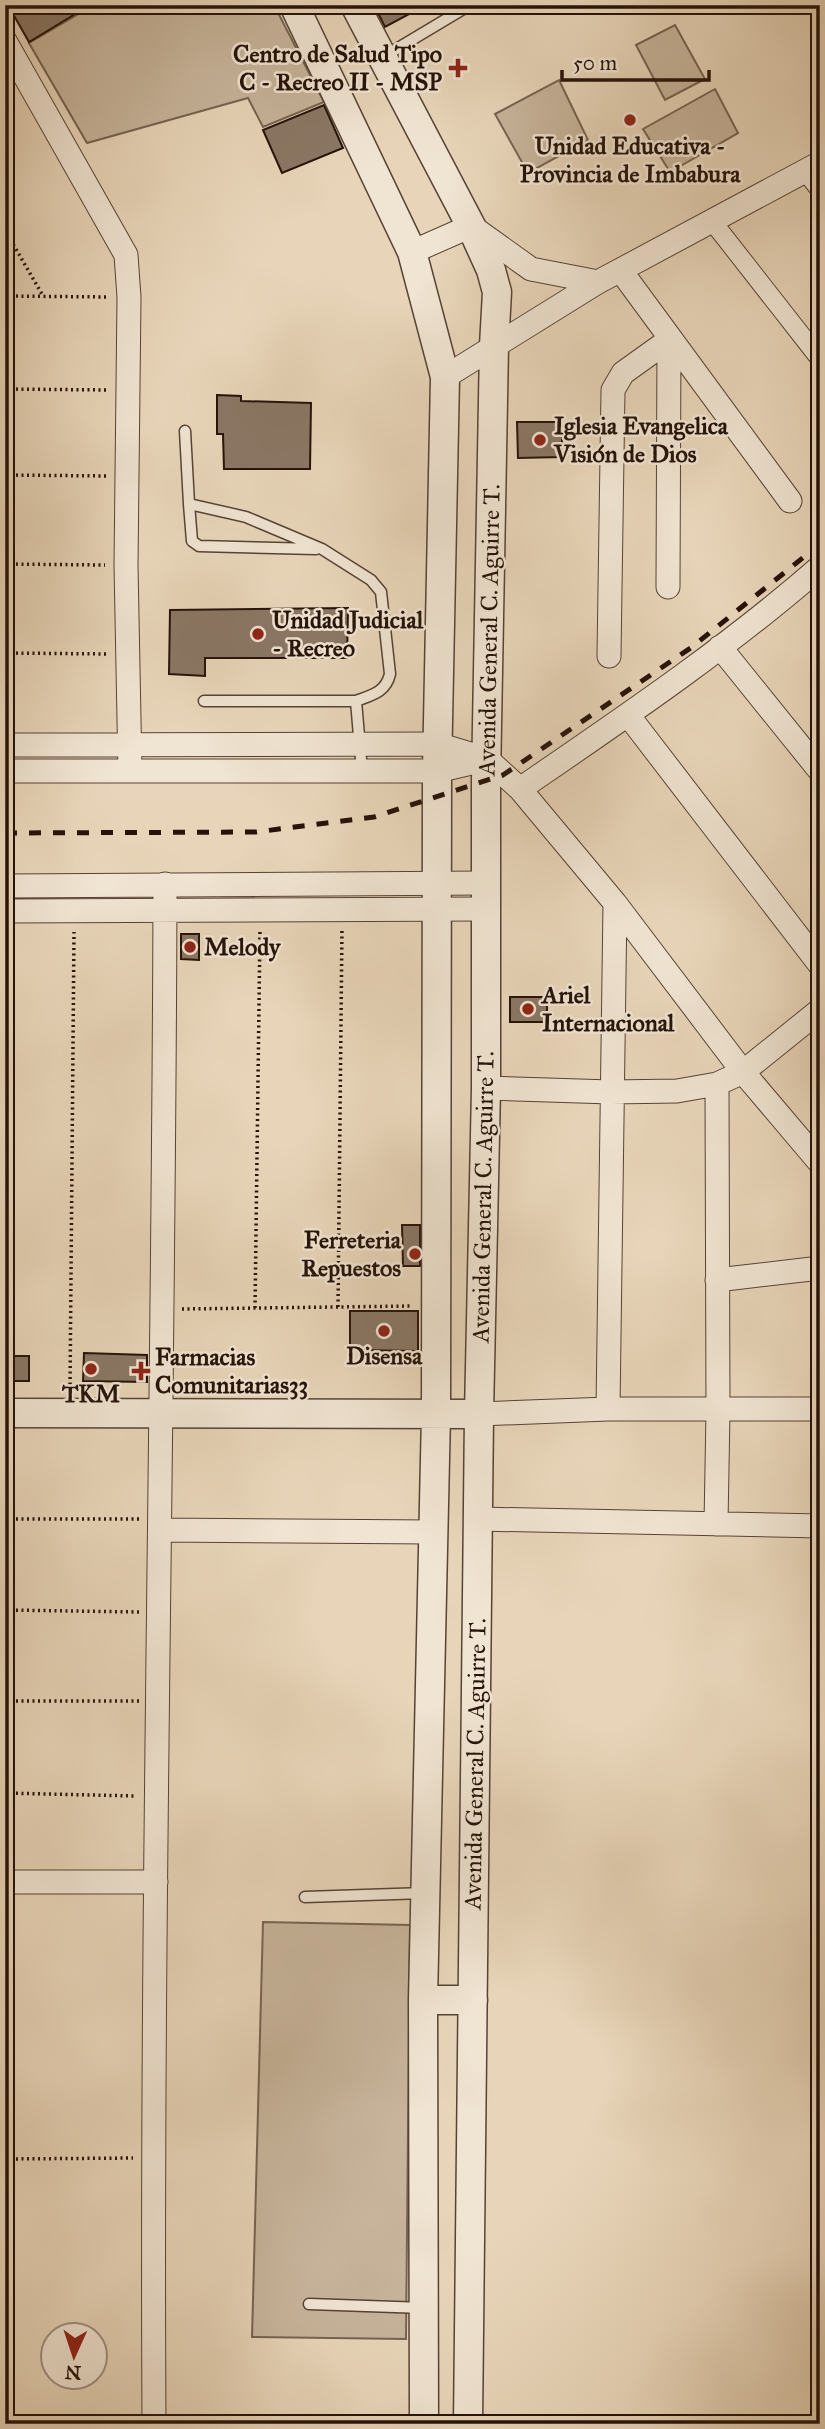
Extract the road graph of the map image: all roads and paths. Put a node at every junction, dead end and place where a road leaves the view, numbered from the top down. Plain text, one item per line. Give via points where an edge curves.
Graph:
1 (294, 5) edge
2 (355, 5) edge
3 (470, 5) edge
4 (5, 41) edge
5 (383, 58) junction
6 (14, 79) edge
7 (812, 167) edge
8 (820, 190) edge
9 (712, 221) junction
10 (471, 226) junction
11 (5, 230) edge
12 (412, 252) junction
13 (621, 271) junction
14 (598, 282) junction
15 (5, 296) edge
16 (43, 296) junction
17 (129, 297) junction
18 (669, 340) junction
19 (494, 346) junction
20 (820, 359) edge
21 (445, 377) junction
22 (5, 389) edge
23 (127, 390) junction
24 (185, 431) dead end
25 (5, 475) edge
26 (128, 476) junction
27 (790, 502) dead end
28 (189, 504) junction
29 (322, 549) junction
30 (5, 564) edge
31 (126, 565) junction
32 (818, 574) edge
33 (668, 587) dead end
34 (720, 648) junction
35 (5, 653) edge
36 (128, 654) junction
37 (609, 656) dead end
38 (204, 701) dead end
39 (356, 701) junction
40 (628, 715) junction
41 (359, 744) junction
42 (5, 745) edge
43 (130, 745) junction
44 (437, 758) junction
45 (487, 759) junction
46 (5, 771) edge
47 (130, 771) junction
48 (362, 771) junction
49 (820, 771) edge
50 (520, 789) junction
51 (165, 884) junction
52 (5, 886) edge
53 (485, 896) junction
54 (437, 897) junction
55 (615, 903) junction
56 (165, 910) junction
57 (261, 910) junction
58 (342, 910) junction
59 (5, 911) edge
60 (74, 911) junction
61 (820, 965) edge
62 (820, 1010) edge
63 (743, 1072) junction
64 (717, 1084) junction
65 (485, 1088) junction
66 (611, 1093) junction
67 (820, 1163) edge
68 (820, 1268) edge
69 (717, 1280) junction
70 (436, 1306) junction
71 (338, 1307) junction
72 (255, 1308) junction
73 (163, 1309) junction
74 (608, 1409) junction
75 (820, 1409) edge
76 (718, 1411) junction
77 (5, 1413) edge
78 (70, 1413) junction
79 (162, 1413) junction
80 (436, 1414) junction
81 (479, 1414) junction
82 (5, 1519) edge
83 (478, 1519) junction
84 (716, 1524) junction
85 (161, 1525) junction
86 (820, 1526) edge
87 (433, 1532) junction
88 (5, 1610) edge
89 (160, 1612) junction
90 (5, 1701) edge
91 (159, 1701) junction
92 (5, 1793) edge
93 (157, 1796) junction
94 (5, 1881) edge
95 (156, 1882) junction
96 (425, 1893) junction
97 (305, 1897) dead end
98 (423, 2000) junction
99 (473, 2000) junction
100 (153, 2158) junction
101 (5, 2159) edge
102 (309, 2304) dead end
103 (424, 2308) junction
104 (154, 2424) edge
105 (424, 2424) edge
106 (468, 2424) edge

1 - 12 street, Avenida General C. Aguirre T.
2 - 5 street, Avenida General C. Aguirre T.
3 - 5 lane
4 - 6 street
5 - 10 street, Avenida General C. Aguirre T.
6 - 17 street via 126,255
7 - 8 street
7 - 9 street
9 - 13 street
9 - 20 street
10 - 12 street
10 - 14 street via 531,269
10 - 19 street, Avenida General C. Aguirre T. via 497,292
11 - 16 path
12 - 21 street, Avenida General C. Aguirre T.
13 - 14 street
13 - 18 street
14 - 19 street
15 - 16 path
16 - 17 path
17 - 23 street
18 - 27 street
18 - 33 street
18 - 37 street via 623,373 612,390
19 - 21 street
19 - 45 street, Avenida General C. Aguirre T.
21 - 44 street, Avenida General C. Aguirre T.
22 - 23 path
23 - 26 street
24 - 28 lane
25 - 26 path
26 - 31 street
28 - 29 lane via 246,517
28 - 29 lane via 192,541 199,546
29 - 39 lane via 371,580 381,592 388,683 383,690
30 - 31 path
31 - 36 street
32 - 34 street
34 - 40 street
34 - 49 street
35 - 36 path
36 - 43 street
38 - 39 lane
39 - 41 lane
40 - 50 street
40 - 61 street
41 - 43 street
41 - 44 street
41 - 48 lane
42 - 43 street
43 - 47 street
44 - 45 street
44 - 48 street
44 - 54 street, Avenida General C. Aguirre T.
45 - 50 street
45 - 53 street, Avenida General C. Aguirre T.
46 - 47 street
47 - 48 street
50 - 55 street
51 - 52 street
51 - 54 street
51 - 56 street
53 - 54 street
53 - 65 street, Avenida General C. Aguirre T.
54 - 58 street
54 - 70 street, Avenida General C. Aguirre T.
55 - 63 street
55 - 66 street
56 - 57 street
56 - 60 street
56 - 73 street
57 - 58 street
57 - 72 path
58 - 71 path
59 - 60 street
60 - 78 path
62 - 63 street
63 - 64 street
63 - 67 street
64 - 66 street via 677,1091
64 - 69 street
65 - 66 street
65 - 81 street, Avenida General C. Aguirre T.
66 - 74 street
68 - 69 street
69 - 76 street
70 - 71 path
70 - 80 street, Avenida General C. Aguirre T.
71 - 72 path
72 - 73 path
73 - 79 street
74 - 76 street
74 - 81 street
75 - 76 street
76 - 84 street
77 - 78 street
78 - 79 street
79 - 80 street
79 - 85 street
80 - 81 street
80 - 87 street, Avenida General C. Aguirre T.
81 - 83 street, Avenida General C. Aguirre T.
82 - 85 path
83 - 84 street
83 - 99 street, Avenida General C. Aguirre T.
84 - 86 street
85 - 87 street
85 - 89 street
87 - 96 street, Avenida General C. Aguirre T.
88 - 89 path
89 - 91 street
90 - 91 path
91 - 93 street
92 - 93 path
93 - 95 street
94 - 95 street
95 - 100 street
96 - 97 lane
96 - 98 street, Avenida General C. Aguirre T.
98 - 99 street
98 - 103 street, Avenida General C. Aguirre T.
99 - 106 street, Avenida General C. Aguirre T.
100 - 101 path
100 - 104 street
102 - 103 lane
103 - 105 street, Avenida General C. Aguirre T.

